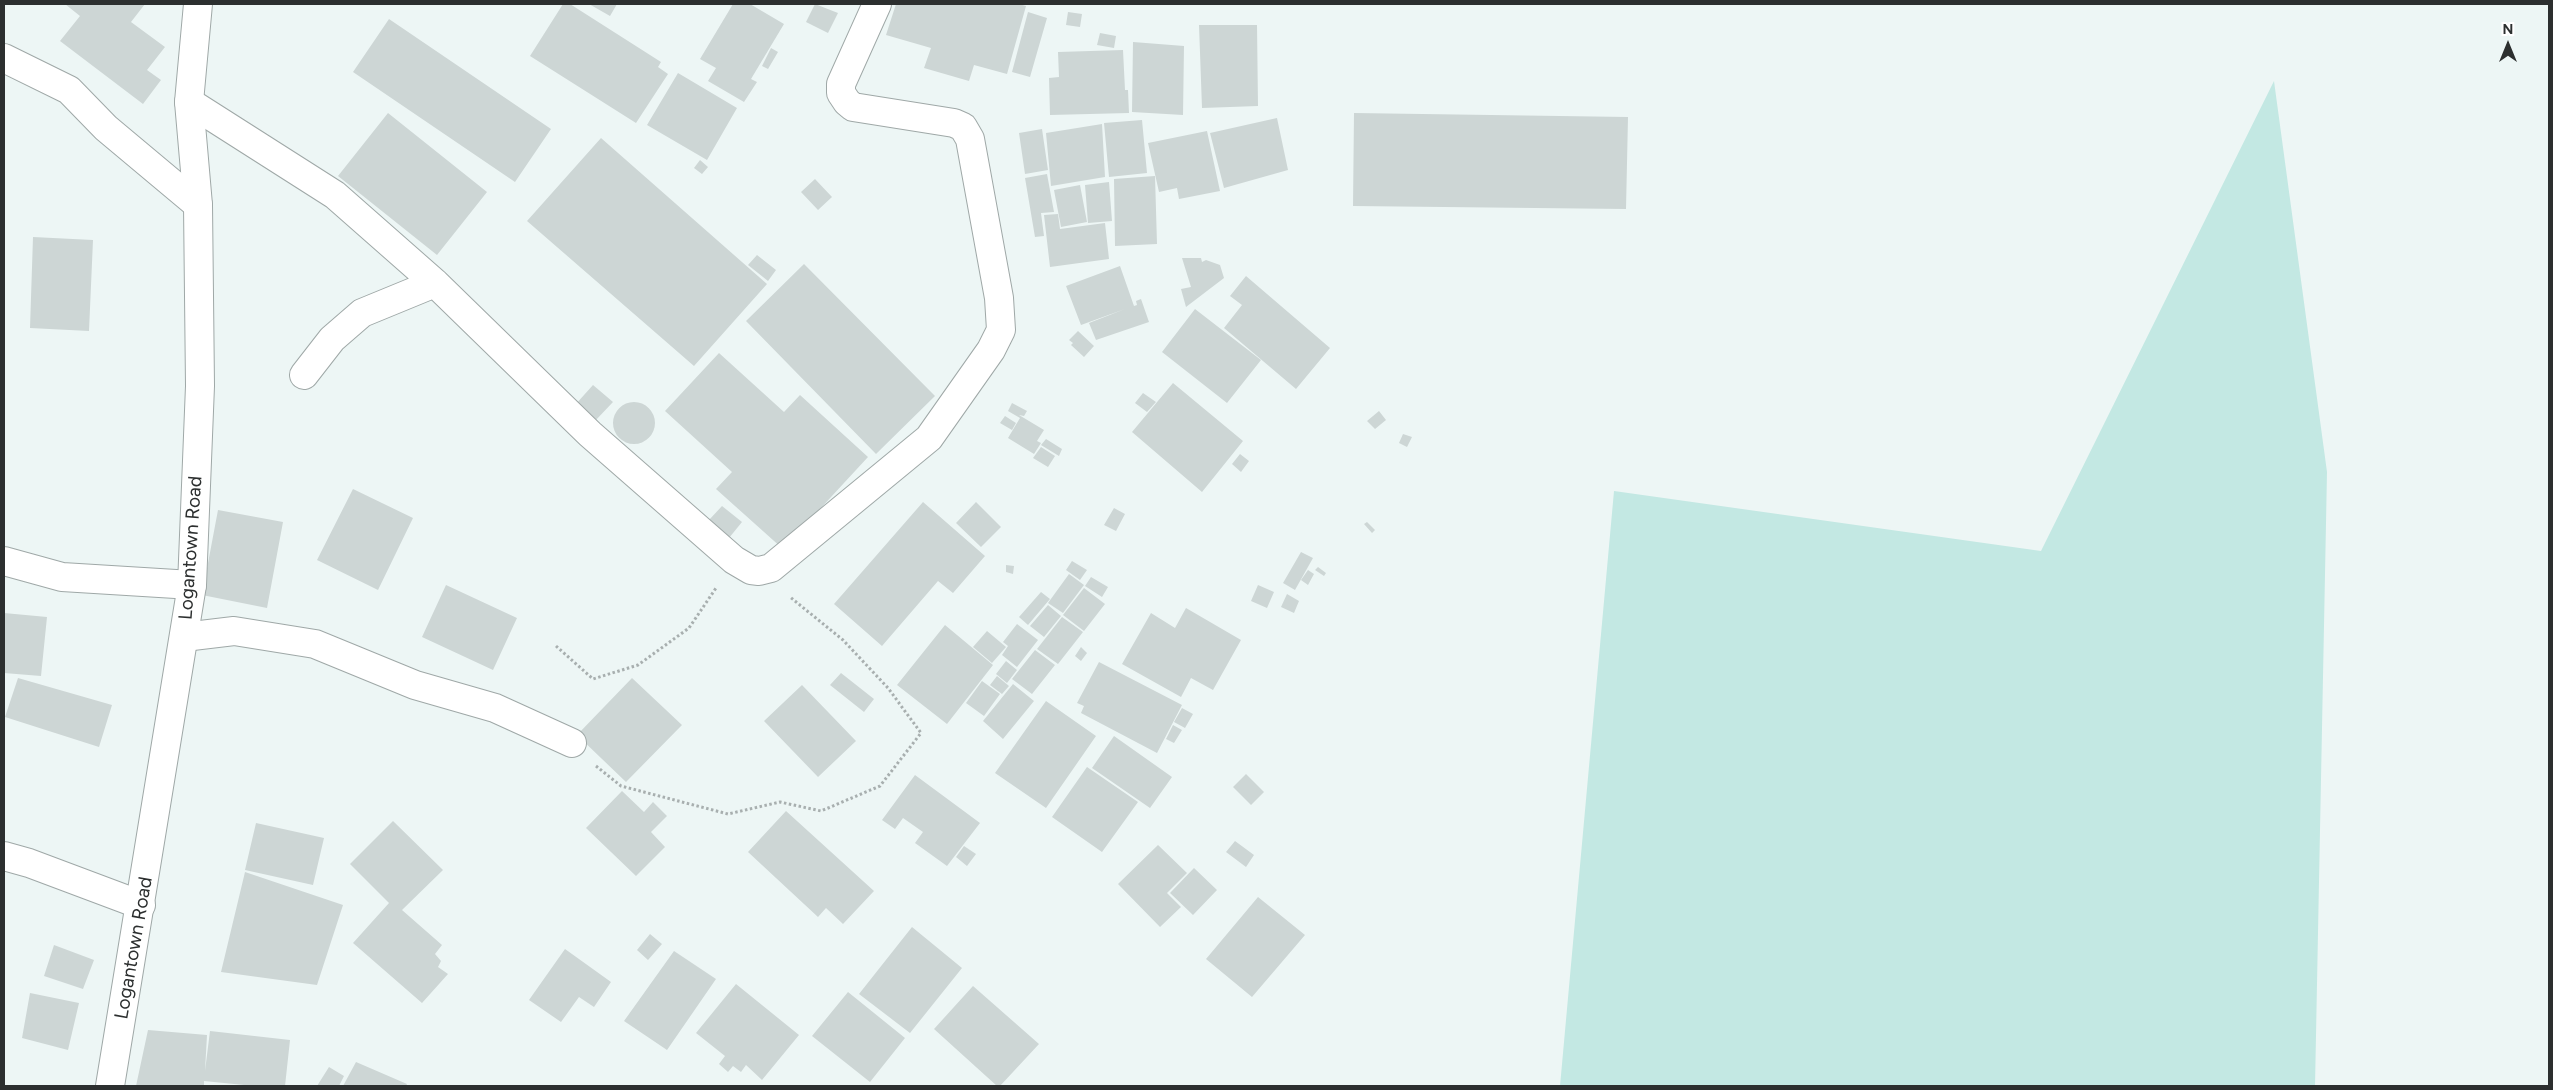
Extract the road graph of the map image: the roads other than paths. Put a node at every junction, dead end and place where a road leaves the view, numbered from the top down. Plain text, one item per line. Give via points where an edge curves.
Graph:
1 (198, 4) edge
2 (877, 4) edge
3 (4, 58) edge
4 (189, 102) junction
5 (198, 205) junction
6 (436, 284) junction
7 (304, 375) dead end
8 (4, 561) edge
9 (192, 584) junction
10 (184, 637) junction
11 (572, 743) road end
12 (4, 856) edge
13 (141, 905) junction
14 (110, 1086) edge

1 - 4 street, Logantown Road
2 - 6 street via 841,84 841,93 853,107 964,127 970,139 999,298 1001,330 991,350 929,438 771,568 758,571 734,560 590,434
3 - 5 street via 69,90 106,128
4 - 5 street, Logantown Road
4 - 6 street via 335,195
5 - 9 street, Logantown Road via 200,386
6 - 7 street via 362,313 332,339
8 - 9 street via 62,578
9 - 10 street, Logantown Road
10 - 11 street via 234,631 315,644 415,685 494,708
10 - 13 street, Logantown Road
12 - 13 street
13 - 14 street, Logantown Road

